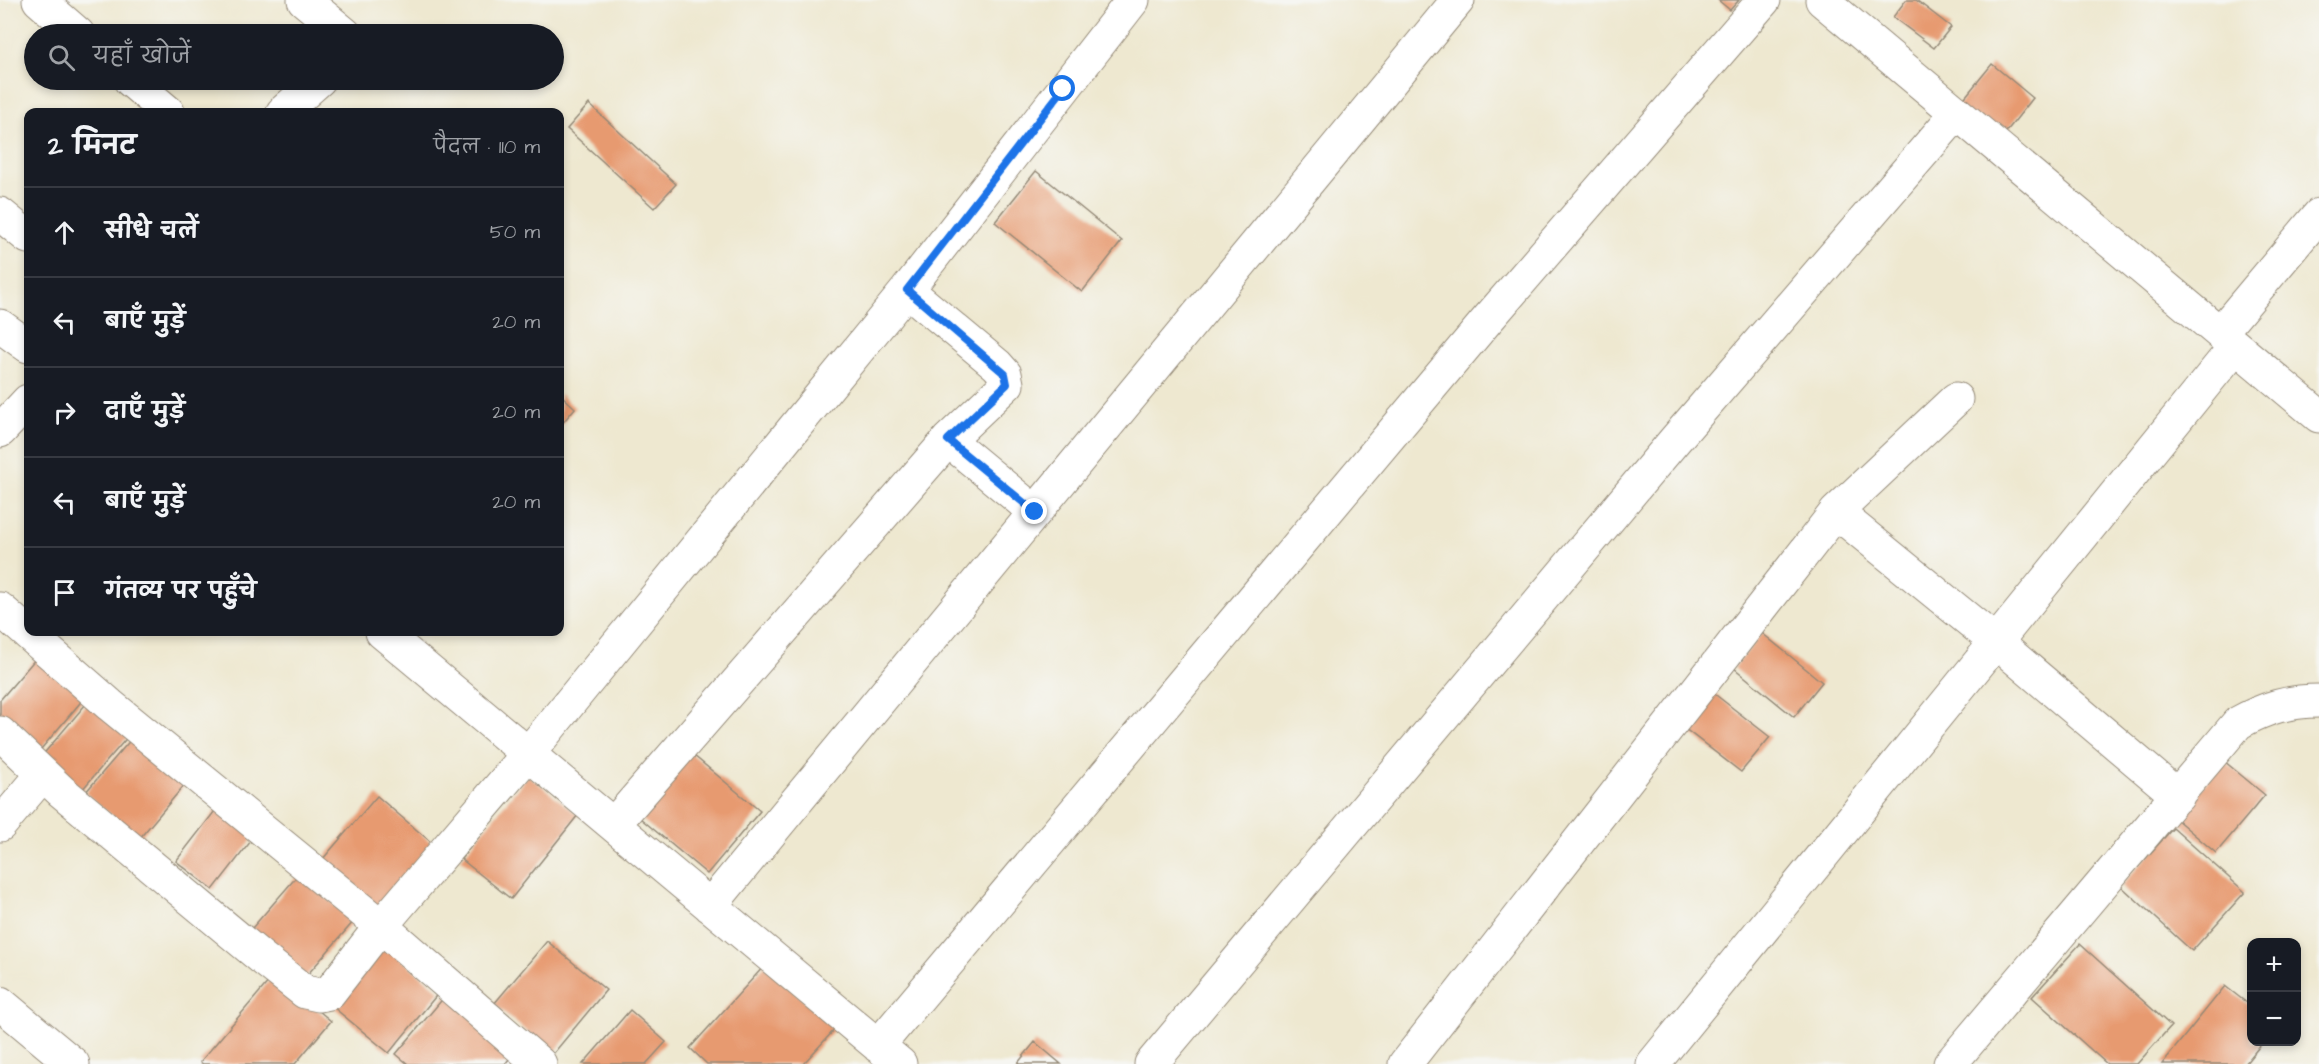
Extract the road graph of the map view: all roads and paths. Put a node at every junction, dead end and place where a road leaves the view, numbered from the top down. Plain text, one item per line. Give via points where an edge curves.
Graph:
1 (39, 0) edge
2 (304, 0) edge
3 (1133, 0) edge
4 (1458, 0) edge
5 (1764, 0) edge
6 (1822, 0) edge
7 (67, 24) edge
8 (333, 24) edge
9 (142, 90) edge
10 (308, 90) edge
11 (163, 108) edge
12 (288, 108) edge
13 (1956, 113) junction
14 (0, 214) edge
15 (2319, 215) edge
16 (24, 234) edge
17 (907, 290) junction
18 (0, 326) edge
19 (2228, 340) junction
20 (24, 343) edge
21 (1956, 399) dead end
22 (24, 404) edge
23 (2319, 416) edge
24 (0, 431) edge
25 (948, 440) junction
26 (1035, 512) junction
27 (1836, 512) junction
28 (0, 609) edge
29 (24, 630) edge
30 (31, 636) edge
31 (387, 636) edge
32 (1996, 642) junction
33 (2319, 701) edge
34 (0, 733) edge
35 (527, 755) junction
36 (43, 774) junction
37 (2178, 796) junction
38 (614, 824) junction
39 (0, 825) edge
40 (710, 906) junction
41 (381, 926) junction
42 (0, 1003) edge
43 (889, 1055) edge
44 (73, 1064) edge
45 (540, 1064) edge
46 (1151, 1064) edge
47 (1404, 1064) edge
48 (1653, 1064) edge
49 (1950, 1064) edge

1 - 7 street
2 - 8 street
3 - 17 street
4 - 26 street
5 - 43 street via 1480,328
6 - 13 street
9 - 11 street
10 - 12 street
13 - 19 street
13 - 46 street via 1675,440
14 - 16 street
15 - 19 street
17 - 25 street via 1005,374 1007,384
17 - 35 street
18 - 20 street
19 - 23 street
19 - 32 street
21 - 27 street
22 - 24 street
25 - 26 street
25 - 38 street
26 - 40 street
27 - 32 street
27 - 47 street
28 - 29 street
30 - 41 street
31 - 35 street
32 - 37 street
32 - 48 street
33 - 37 street via 2283,703 2262,709 2238,723
34 - 36 street
35 - 38 street
35 - 41 street
36 - 39 street
36 - 41 street via 305,992 329,993
37 - 49 street
38 - 40 street
40 - 43 street
41 - 45 street
42 - 44 street

